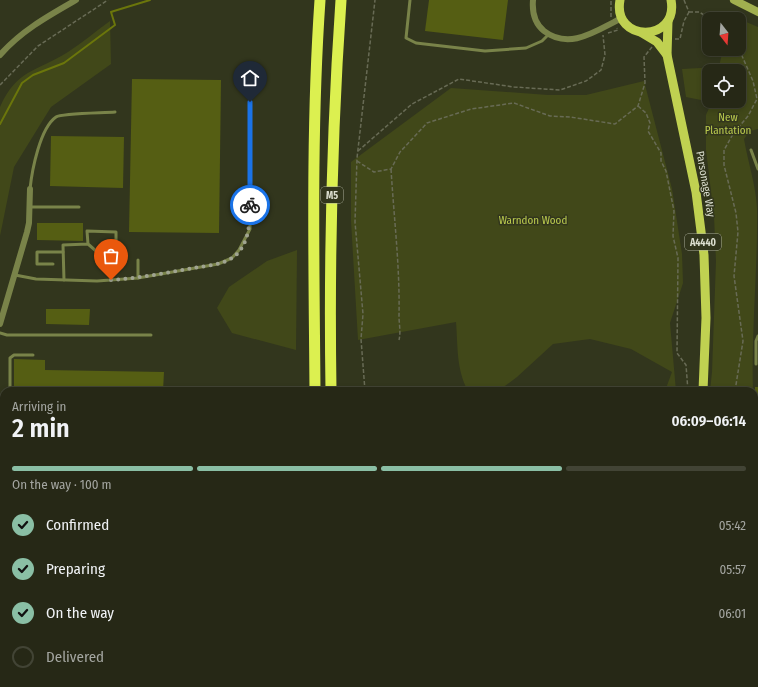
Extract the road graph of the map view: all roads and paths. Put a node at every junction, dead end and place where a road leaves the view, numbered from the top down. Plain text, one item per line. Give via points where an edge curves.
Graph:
1 (76, 0) edge
2 (108, 0) edge
3 (320, 0) edge
4 (341, 0) edge
5 (376, 0) edge
6 (410, 0) edge
7 (533, 0) edge
8 (612, 0) edge
9 (620, 0) edge
10 (677, 0) edge
11 (684, 0) edge
12 (734, 0) edge
13 (671, 4) edge
14 (690, 12) junction
15 (758, 12) edge
16 (702, 14) edge
17 (618, 20) junction
18 (668, 21) junction
19 (642, 33) junction
20 (549, 34) junction
21 (674, 39) dead end
22 (651, 49) dead end
23 (667, 55) junction
24 (0, 56) edge
25 (742, 56) edge
26 (0, 85) edge
27 (758, 99) edge
28 (250, 102) dead end
29 (638, 106) junction
30 (115, 112) dead end
31 (751, 150) dead end
32 (358, 151) junction
33 (357, 160) junction
34 (392, 169) junction
35 (758, 169) edge
36 (30, 189) joint
37 (30, 207) junction
38 (78, 207) dead end
39 (88, 244) junction
40 (63, 252) junction
41 (138, 260) dead end
42 (53, 264) dead end
43 (15, 275) junction
44 (138, 278) junction
45 (64, 280) junction
46 (0, 324) edge
47 (0, 333) edge
48 (151, 335) dead end
49 (758, 336) edge
50 (399, 340) dead end
51 (33, 355) dead end
52 (756, 364) dead end
53 (10, 387) edge
54 (315, 387) edge
55 (331, 387) edge
56 (365, 387) edge
57 (688, 387) edge
58 (703, 387) edge
59 (736, 387) edge

1 - 24 street via 14,39
2 - 26 path via 38,46
3 - 54 highway, M5 via 314,75 313,151
4 - 55 highway, M5 via 335,79
5 - 32 path
6 - 20 lane via 406,38 416,43 485,50 526,48 542,41
7 - 20 street via 532,9 536,22
8 - 17 path via 610,15
9 - 17 main road
10 - 13 street
11 - 14 path
12 - 15 street
13 - 18 main road, Parsonage Way
14 - 16 path
14 - 21 path via 684,21 680,39
17 - 19 main road, Parsonage Way
17 - 20 street via 571,40 560,40
17 - 32 path via 618,30 603,34 605,55 601,70 586,82 560,90 514,88 459,79 412,104
18 - 19 main road via 656,31
18 - 23 main road, Parsonage Way / A4440
19 - 23 main road, Parsonage Way / A4440 via 657,42
22 - 29 path via 644,57 645,83
23 - 58 main road, Parsonage Way / A4440 via 696,192 704,255 706,318
25 - 27 path
27 - 59 path via 724,150 724,165 738,226 734,276 743,341
28 - 44 lane via 250,229 239,250 232,258 218,264
29 - 34 path via 615,124 550,116 514,103 471,109 427,123 400,152
29 - 57 path via 646,113 650,123 648,131 661,153 674,212 673,236 678,258 677,353 686,365
30 - 36 lane via 57,116 50,123 34,159
31 - 35 lane
32 - 33 path
33 - 34 path via 374,172
33 - 56 path via 355,222 363,314 361,339
34 - 50 path via 400,293
36 - 37 street
37 - 38 lane
37 - 43 street via 28,227
39 - 39 lane via 104,258 116,259 116,232 88,231
39 - 40 lane via 62,245
40 - 42 lane via 37,252 37,264
40 - 45 lane
41 - 44 lane
43 - 45 lane
43 - 46 street
44 - 45 lane
47 - 48 lane
49 - 52 lane
51 - 53 lane via 14,355 10,358

